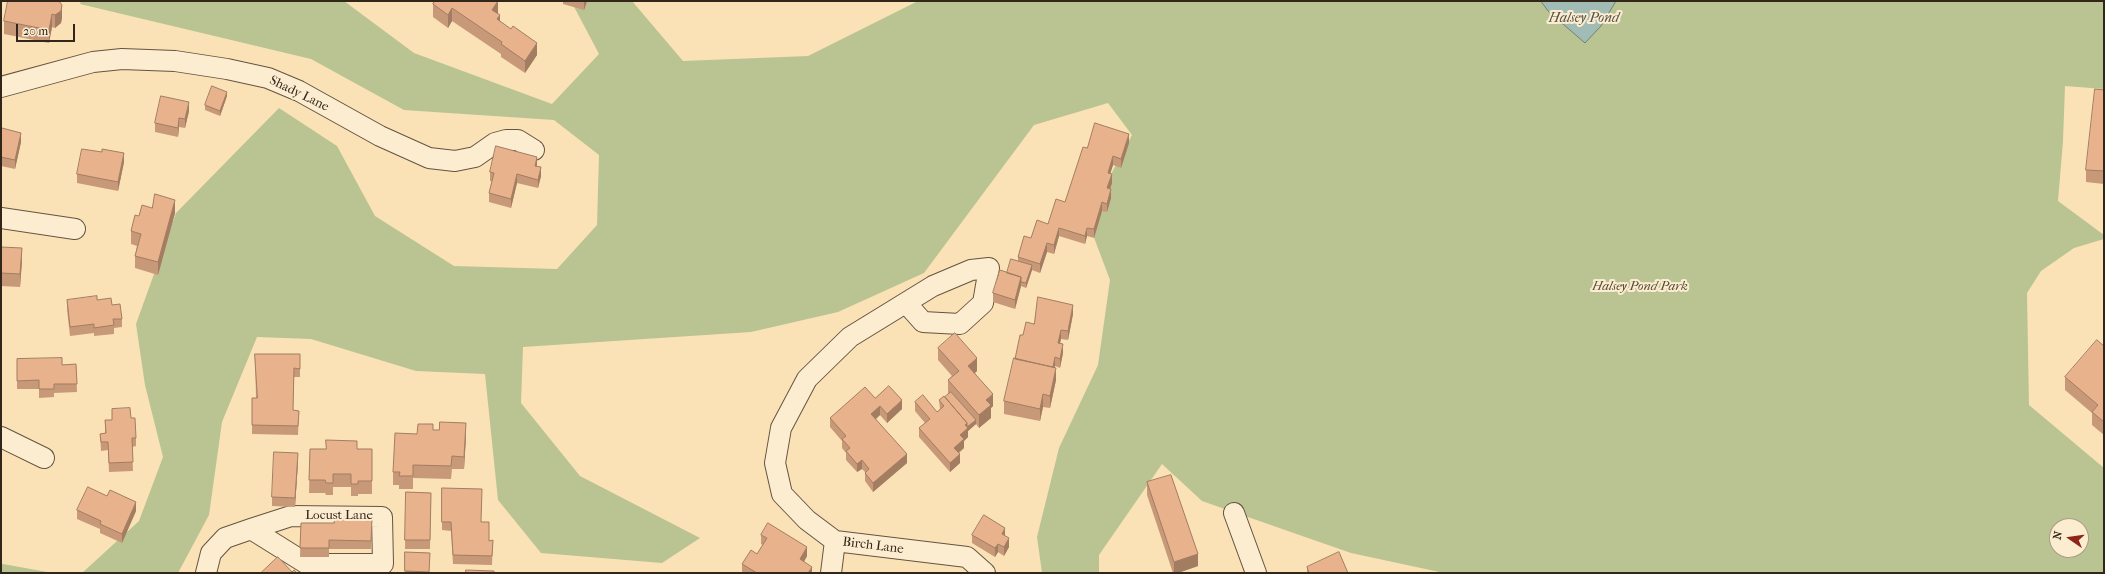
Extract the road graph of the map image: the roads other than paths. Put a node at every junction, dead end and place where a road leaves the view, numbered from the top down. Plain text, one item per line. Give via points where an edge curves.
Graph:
1 (1, 87) edge
2 (534, 150) dead end
3 (1, 218) edge
4 (75, 229) dead end
5 (906, 303) dead end
6 (1, 437) edge
7 (44, 458) dead end
8 (1234, 513) dead end
9 (251, 528) junction
10 (835, 541) junction
11 (206, 573) edge
12 (831, 573) edge
13 (985, 573) edge
14 (1256, 573) edge

1 - 2 street, Shady Lane via 93,62 122,59 175,61 268,78 299,91 380,136 429,158 455,161 475,157 495,143 506,140 518,140
3 - 4 street
5 - 10 street, Birch Lane via 850,336 807,379 782,428 775,463 782,494 807,520
6 - 7 street
8 - 14 street
9 - 9 street, Locust Lane via 291,516 382,517 383,564 306,564
9 - 11 street, Locust Lane via 225,538 211,552
10 - 12 street
10 - 13 street, Birch Lane via 967,557

